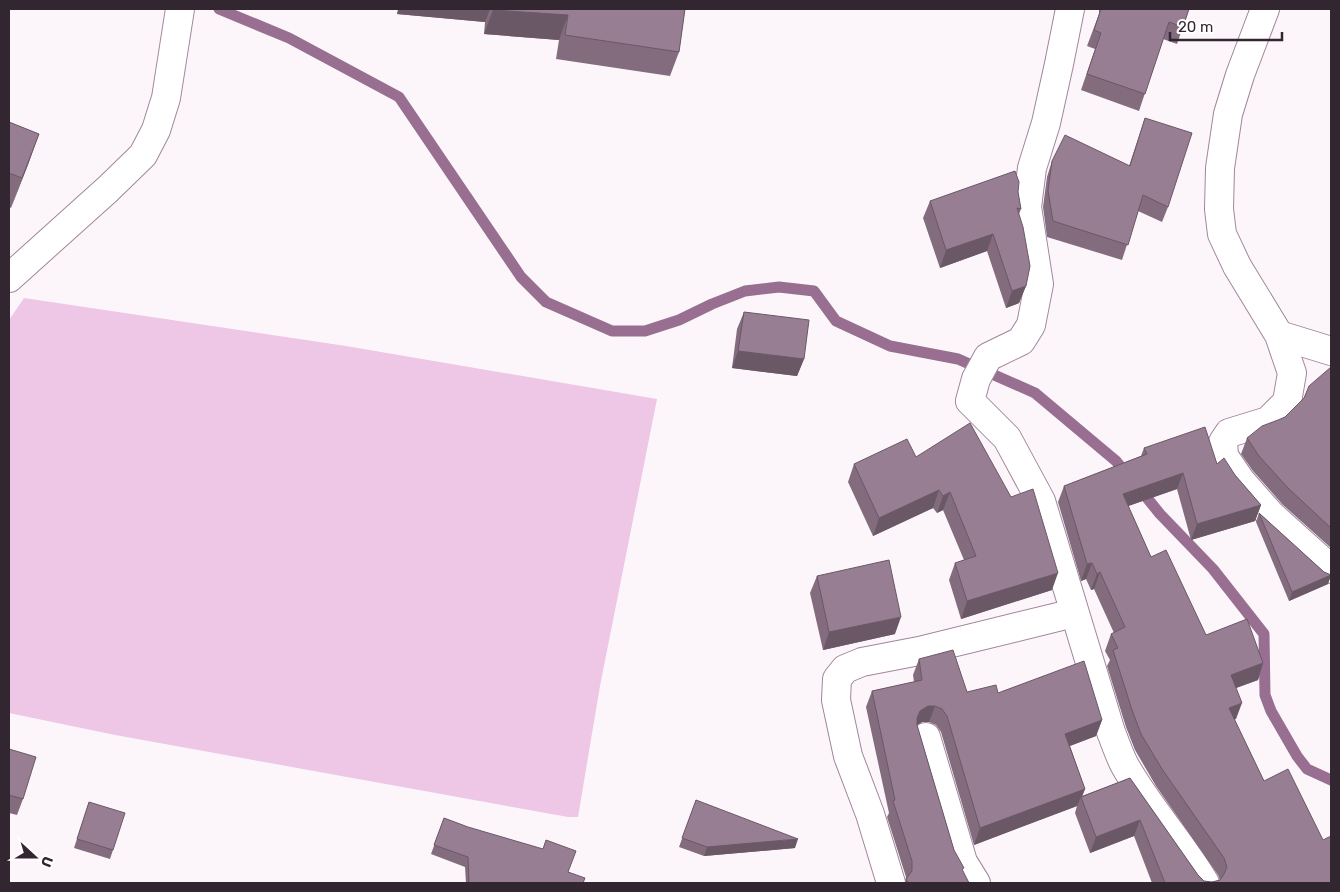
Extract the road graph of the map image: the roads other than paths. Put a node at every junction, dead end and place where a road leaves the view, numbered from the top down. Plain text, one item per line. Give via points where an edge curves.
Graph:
1 (180, 9) edge
2 (1070, 9) edge
3 (1265, 9) edge
4 (9, 278) edge
5 (1280, 335) junction
6 (1331, 351) edge
7 (1331, 569) edge
8 (1074, 613) junction
9 (926, 737) dead end
10 (891, 883) edge
11 (976, 883) edge
12 (1205, 883) edge

1 - 4 street via 166,98 156,130 143,155
2 - 8 street via 1046,123 1032,168 1027,207 1039,284 1031,325 1021,341 982,368 970,401 1007,438 1041,501
3 - 5 street via 1228,114 1220,168 1219,209 1222,234 1237,266
5 - 6 street
5 - 7 street via 1292,373 1287,402 1268,421 1229,433 1223,442 1224,456 1241,481 1272,515
8 - 10 street via 862,662 845,669 837,679 836,700 848,756
8 - 12 street via 1110,732 1124,764
9 - 11 street via 963,862

